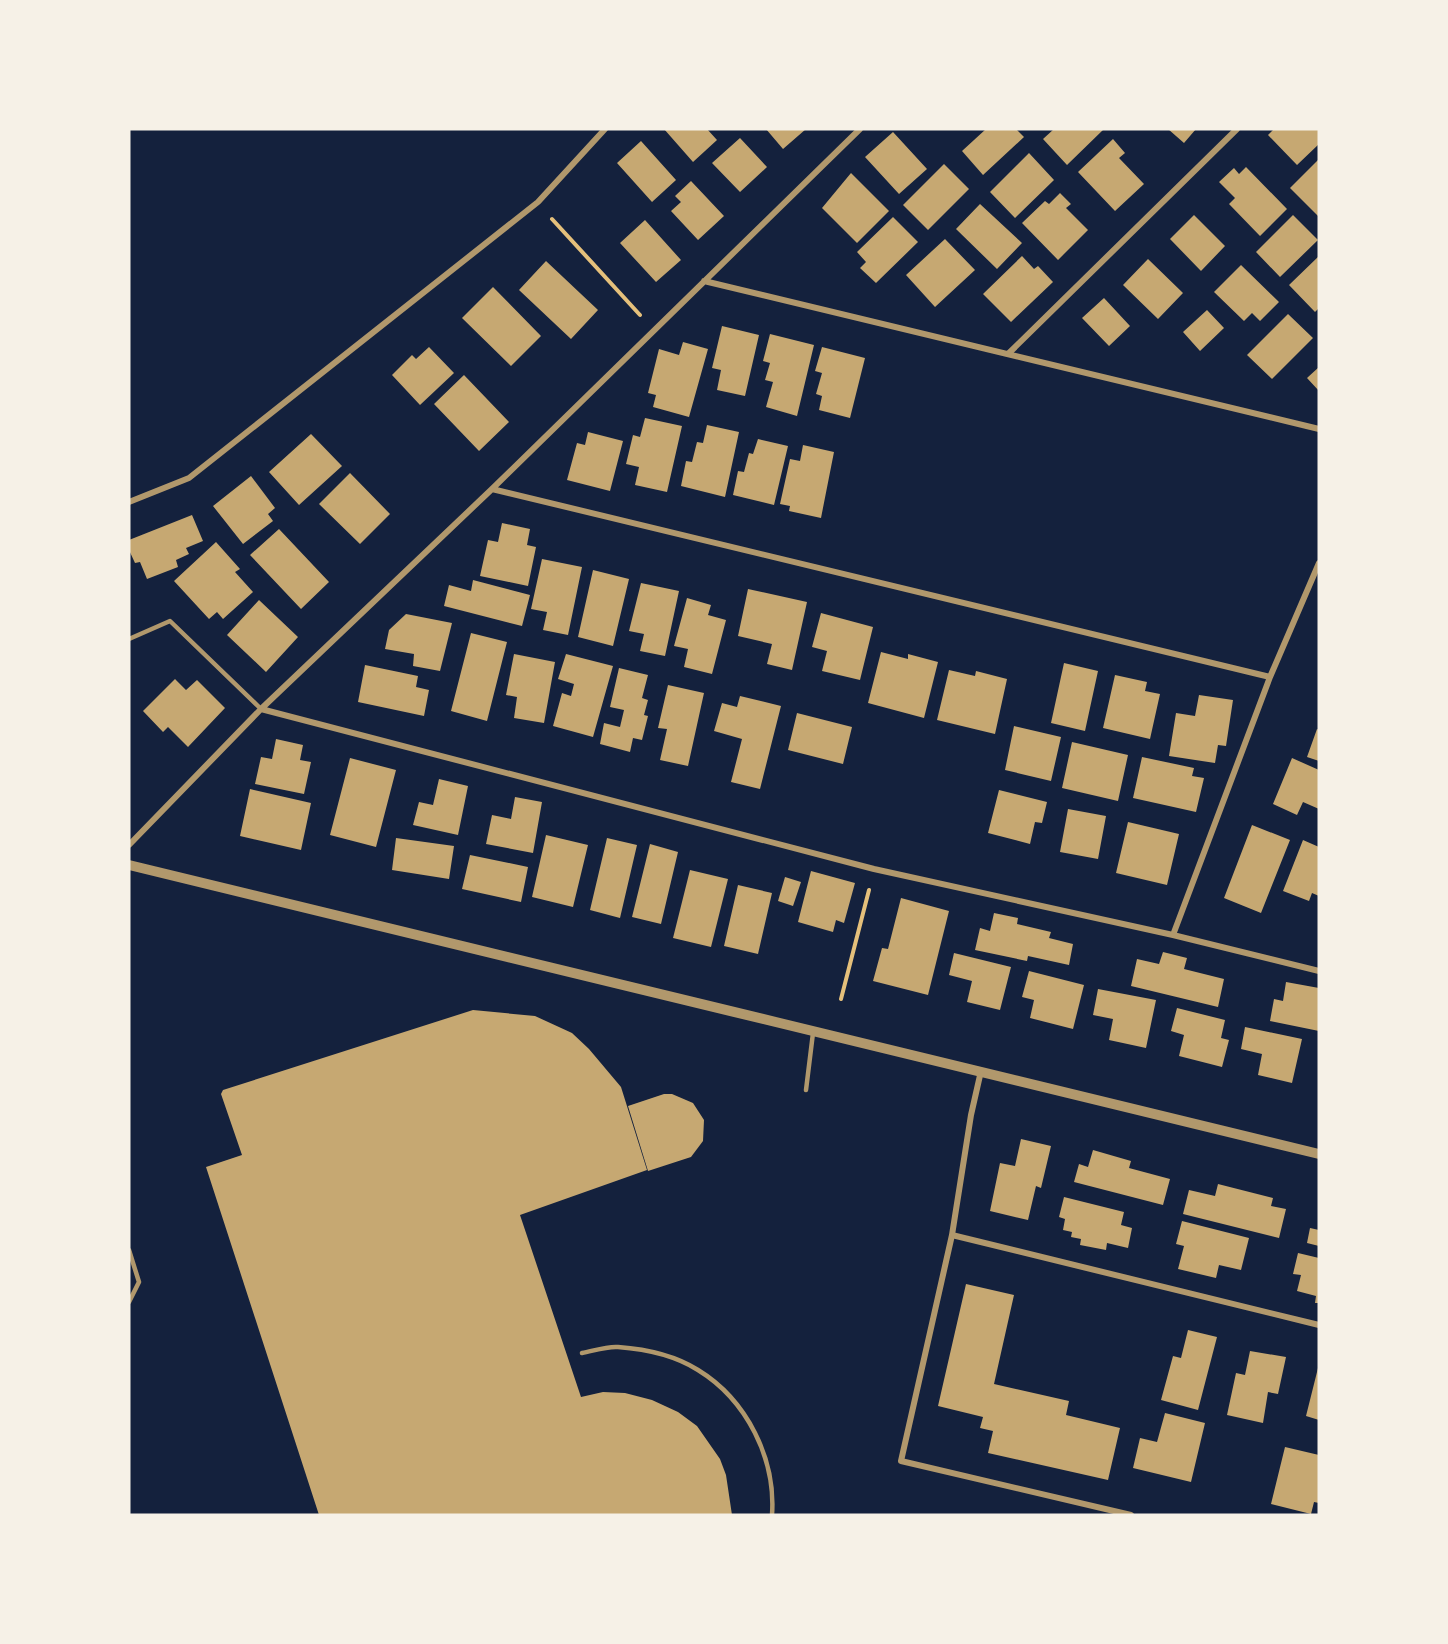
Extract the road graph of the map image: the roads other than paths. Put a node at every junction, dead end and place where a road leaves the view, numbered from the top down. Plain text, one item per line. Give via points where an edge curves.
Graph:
1 (605, 129) edge
2 (860, 129) edge
3 (1238, 129) edge
4 (704, 281) junction
5 (1008, 354) junction
6 (1319, 429) edge
7 (492, 489) junction
8 (129, 502) edge
9 (1319, 563) edge
10 (129, 639) edge
11 (1270, 677) junction
12 (261, 709) junction
13 (129, 845) edge
14 (129, 865) edge
15 (1173, 935) junction
16 (1319, 971) edge
17 (813, 1033) junction
18 (981, 1071) junction
19 (806, 1090) dead end
20 (1319, 1154) edge
21 (952, 1235) junction
22 (129, 1250) edge
23 (129, 1302) edge
24 (1319, 1325) edge
25 (582, 1353) dead end
26 (772, 1515) edge
27 (1131, 1515) edge

1 - 8 street via 538,202 189,478
2 - 4 street
3 - 5 street
4 - 5 street
4 - 7 street
5 - 6 street
7 - 11 street
7 - 12 street
9 - 11 street
10 - 12 lane via 170,621
11 - 15 street
12 - 13 street
12 - 15 street via 874,869
14 - 17 street
15 - 16 street
17 - 18 street
17 - 19 lane
18 - 20 street
18 - 21 street
21 - 24 street
21 - 27 street via 900,1461
22 - 23 lane via 139,1282
25 - 26 lane via 616,1347 676,1358 699,1370 723,1390 759,1440 771,1472

